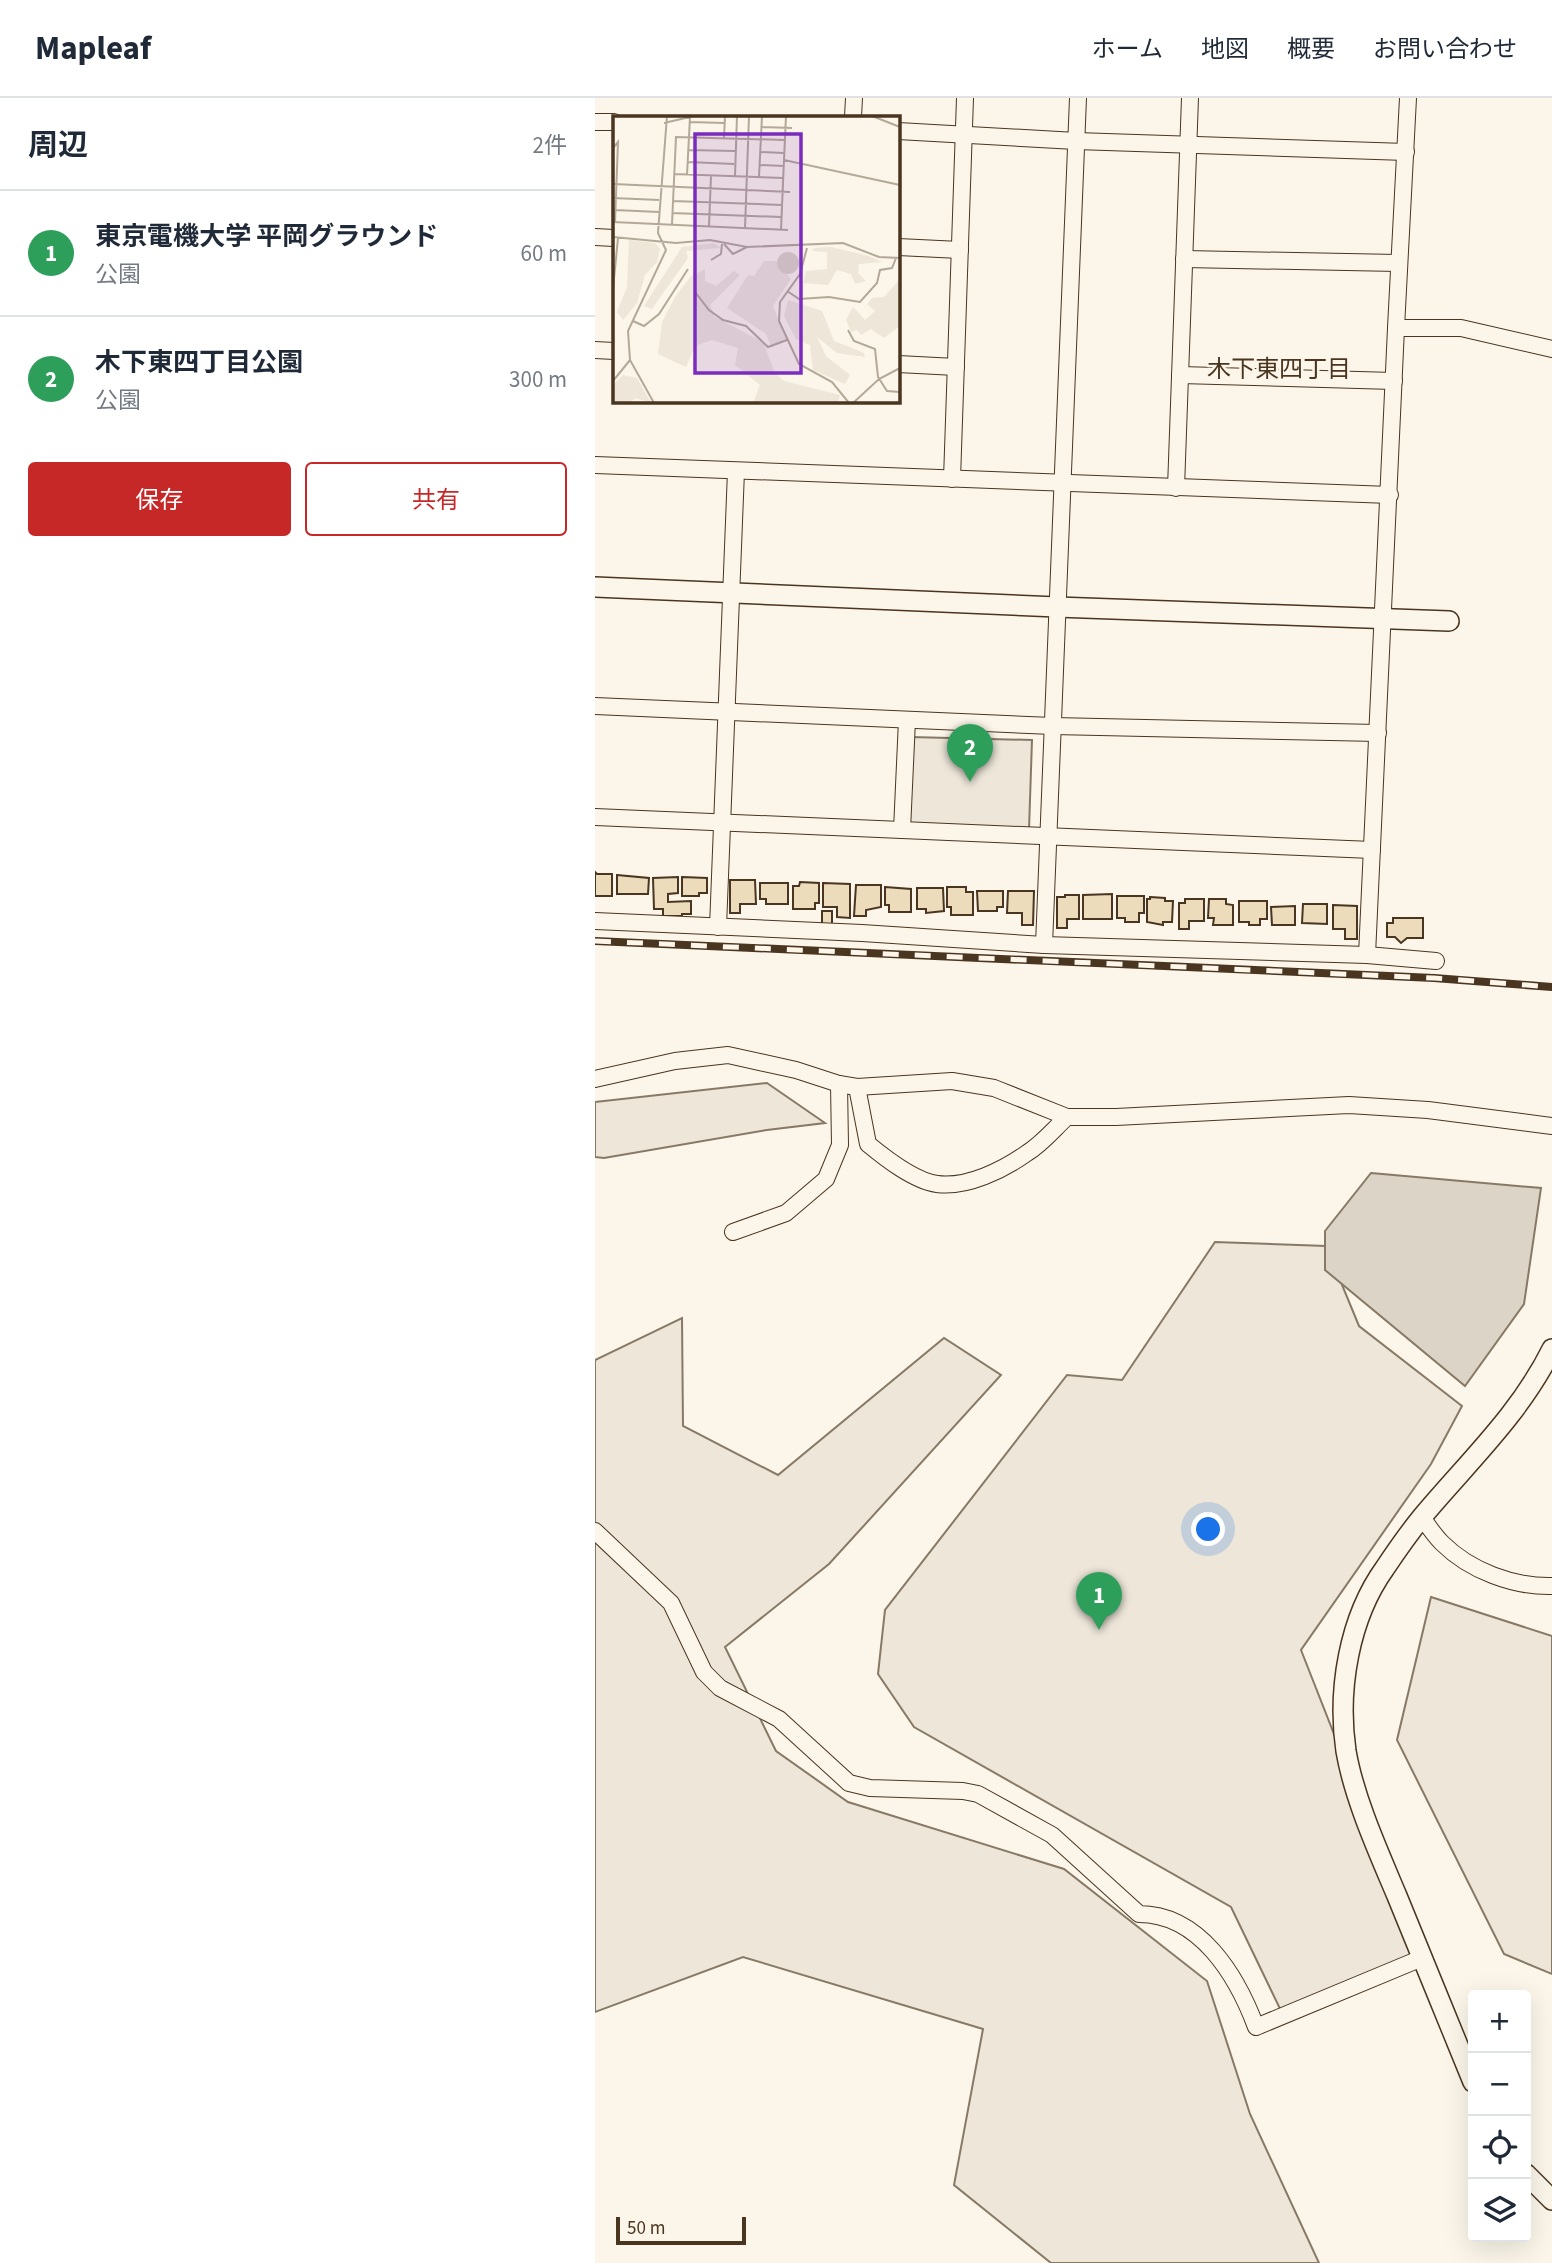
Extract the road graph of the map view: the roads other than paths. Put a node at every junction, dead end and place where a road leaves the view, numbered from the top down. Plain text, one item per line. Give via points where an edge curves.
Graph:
1 (854, 98) edge
2 (965, 98) edge
3 (1078, 98) edge
4 (1189, 98) edge
5 (1408, 98) edge
6 (853, 116) edge
7 (595, 121) edge
8 (613, 122) edge
9 (899, 131) edge
10 (964, 134) junction
11 (1076, 141) junction
12 (1188, 144) junction
13 (1406, 152) junction
14 (595, 237) edge
15 (613, 238) edge
16 (899, 247) edge
17 (960, 250) junction
18 (1184, 259) junction
19 (1398, 263) junction
20 (1396, 328) junction
21 (1552, 349) edge
22 (595, 350) edge
23 (613, 351) edge
24 (899, 364) edge
25 (956, 367) junction
26 (1180, 375) junction
27 (1394, 381) junction
28 (595, 466) edge
29 (736, 471) junction
30 (952, 479) junction
31 (1063, 482) junction
32 (1176, 488) junction
33 (1390, 495) junction
34 (595, 587) edge
35 (731, 592) junction
36 (1058, 607) junction
37 (1384, 618) junction
38 (1449, 621) dead end
39 (595, 706) edge
40 (727, 712) junction
41 (907, 720) junction
42 (1052, 726) junction
43 (1378, 733) junction
44 (595, 817) edge
45 (722, 823) junction
46 (902, 830) junction
47 (1048, 836) junction
48 (1372, 850) junction
49 (595, 921) edge
50 (718, 927) junction
51 (1044, 945) junction
52 (1367, 955) junction
53 (1436, 961) dead end
54 (595, 1079) edge
55 (839, 1084) junction
56 (857, 1087) junction
57 (1067, 1117) junction
58 (1552, 1126) edge
59 (733, 1232) dead end
60 (1552, 1349) edge
61 (1422, 1517) junction
62 (595, 1531) edge
63 (1552, 1586) edge
64 (1422, 1958) junction
65 (1468, 2070) edge
66 (1530, 2179) edge
67 (1552, 2200) edge

1 - 6 street
2 - 10 street
3 - 11 street
4 - 12 street
5 - 13 street
7 - 8 street
9 - 10 street
10 - 11 street
10 - 17 street
11 - 12 street
11 - 31 street
12 - 13 street
12 - 18 street
13 - 19 street
14 - 15 street
16 - 17 street
17 - 25 street
18 - 19 street
18 - 26 street
19 - 20 street
20 - 21 street via 1461,328
20 - 27 street
22 - 23 street
24 - 25 street
25 - 30 street
26 - 27 street
26 - 32 street
27 - 33 street
28 - 29 street
29 - 30 street
29 - 35 street
30 - 31 street
31 - 32 street
31 - 36 street
32 - 33 street
33 - 37 street
34 - 35 street
35 - 36 street
35 - 40 street
36 - 37 street
36 - 42 street
37 - 38 street
37 - 43 street
39 - 40 street
40 - 41 street
40 - 45 street
41 - 42 street
41 - 46 street
42 - 43 street
42 - 47 street
43 - 48 street
44 - 45 street
45 - 46 street
45 - 50 street
46 - 47 street
47 - 48 street
47 - 51 street
48 - 52 street
49 - 50 street
50 - 51 street
51 - 52 street
52 - 53 street
54 - 55 street via 675,1061 728,1055
55 - 56 street
55 - 59 street via 840,1145 826,1179 786,1213
56 - 57 street via 952,1082 994,1088
56 - 57 street via 868,1144 896,1167 936,1184 965,1183 996,1170 1028,1153
57 - 58 street via 1349,1105
60 - 61 street via 1511,1416
61 - 63 street via 1443,1544 1479,1570 1532,1586
61 - 64 street via 1383,1570 1360,1614 1348,1657 1343,1714 1355,1785
62 - 64 street via 671,1602 704,1672 720,1688 779,1719 849,1783 978,1794 1052,1835 1139,1914 1157,1914 1179,1922 1205,1942 1245,2000 1255,2027
64 - 65 street
66 - 67 street

